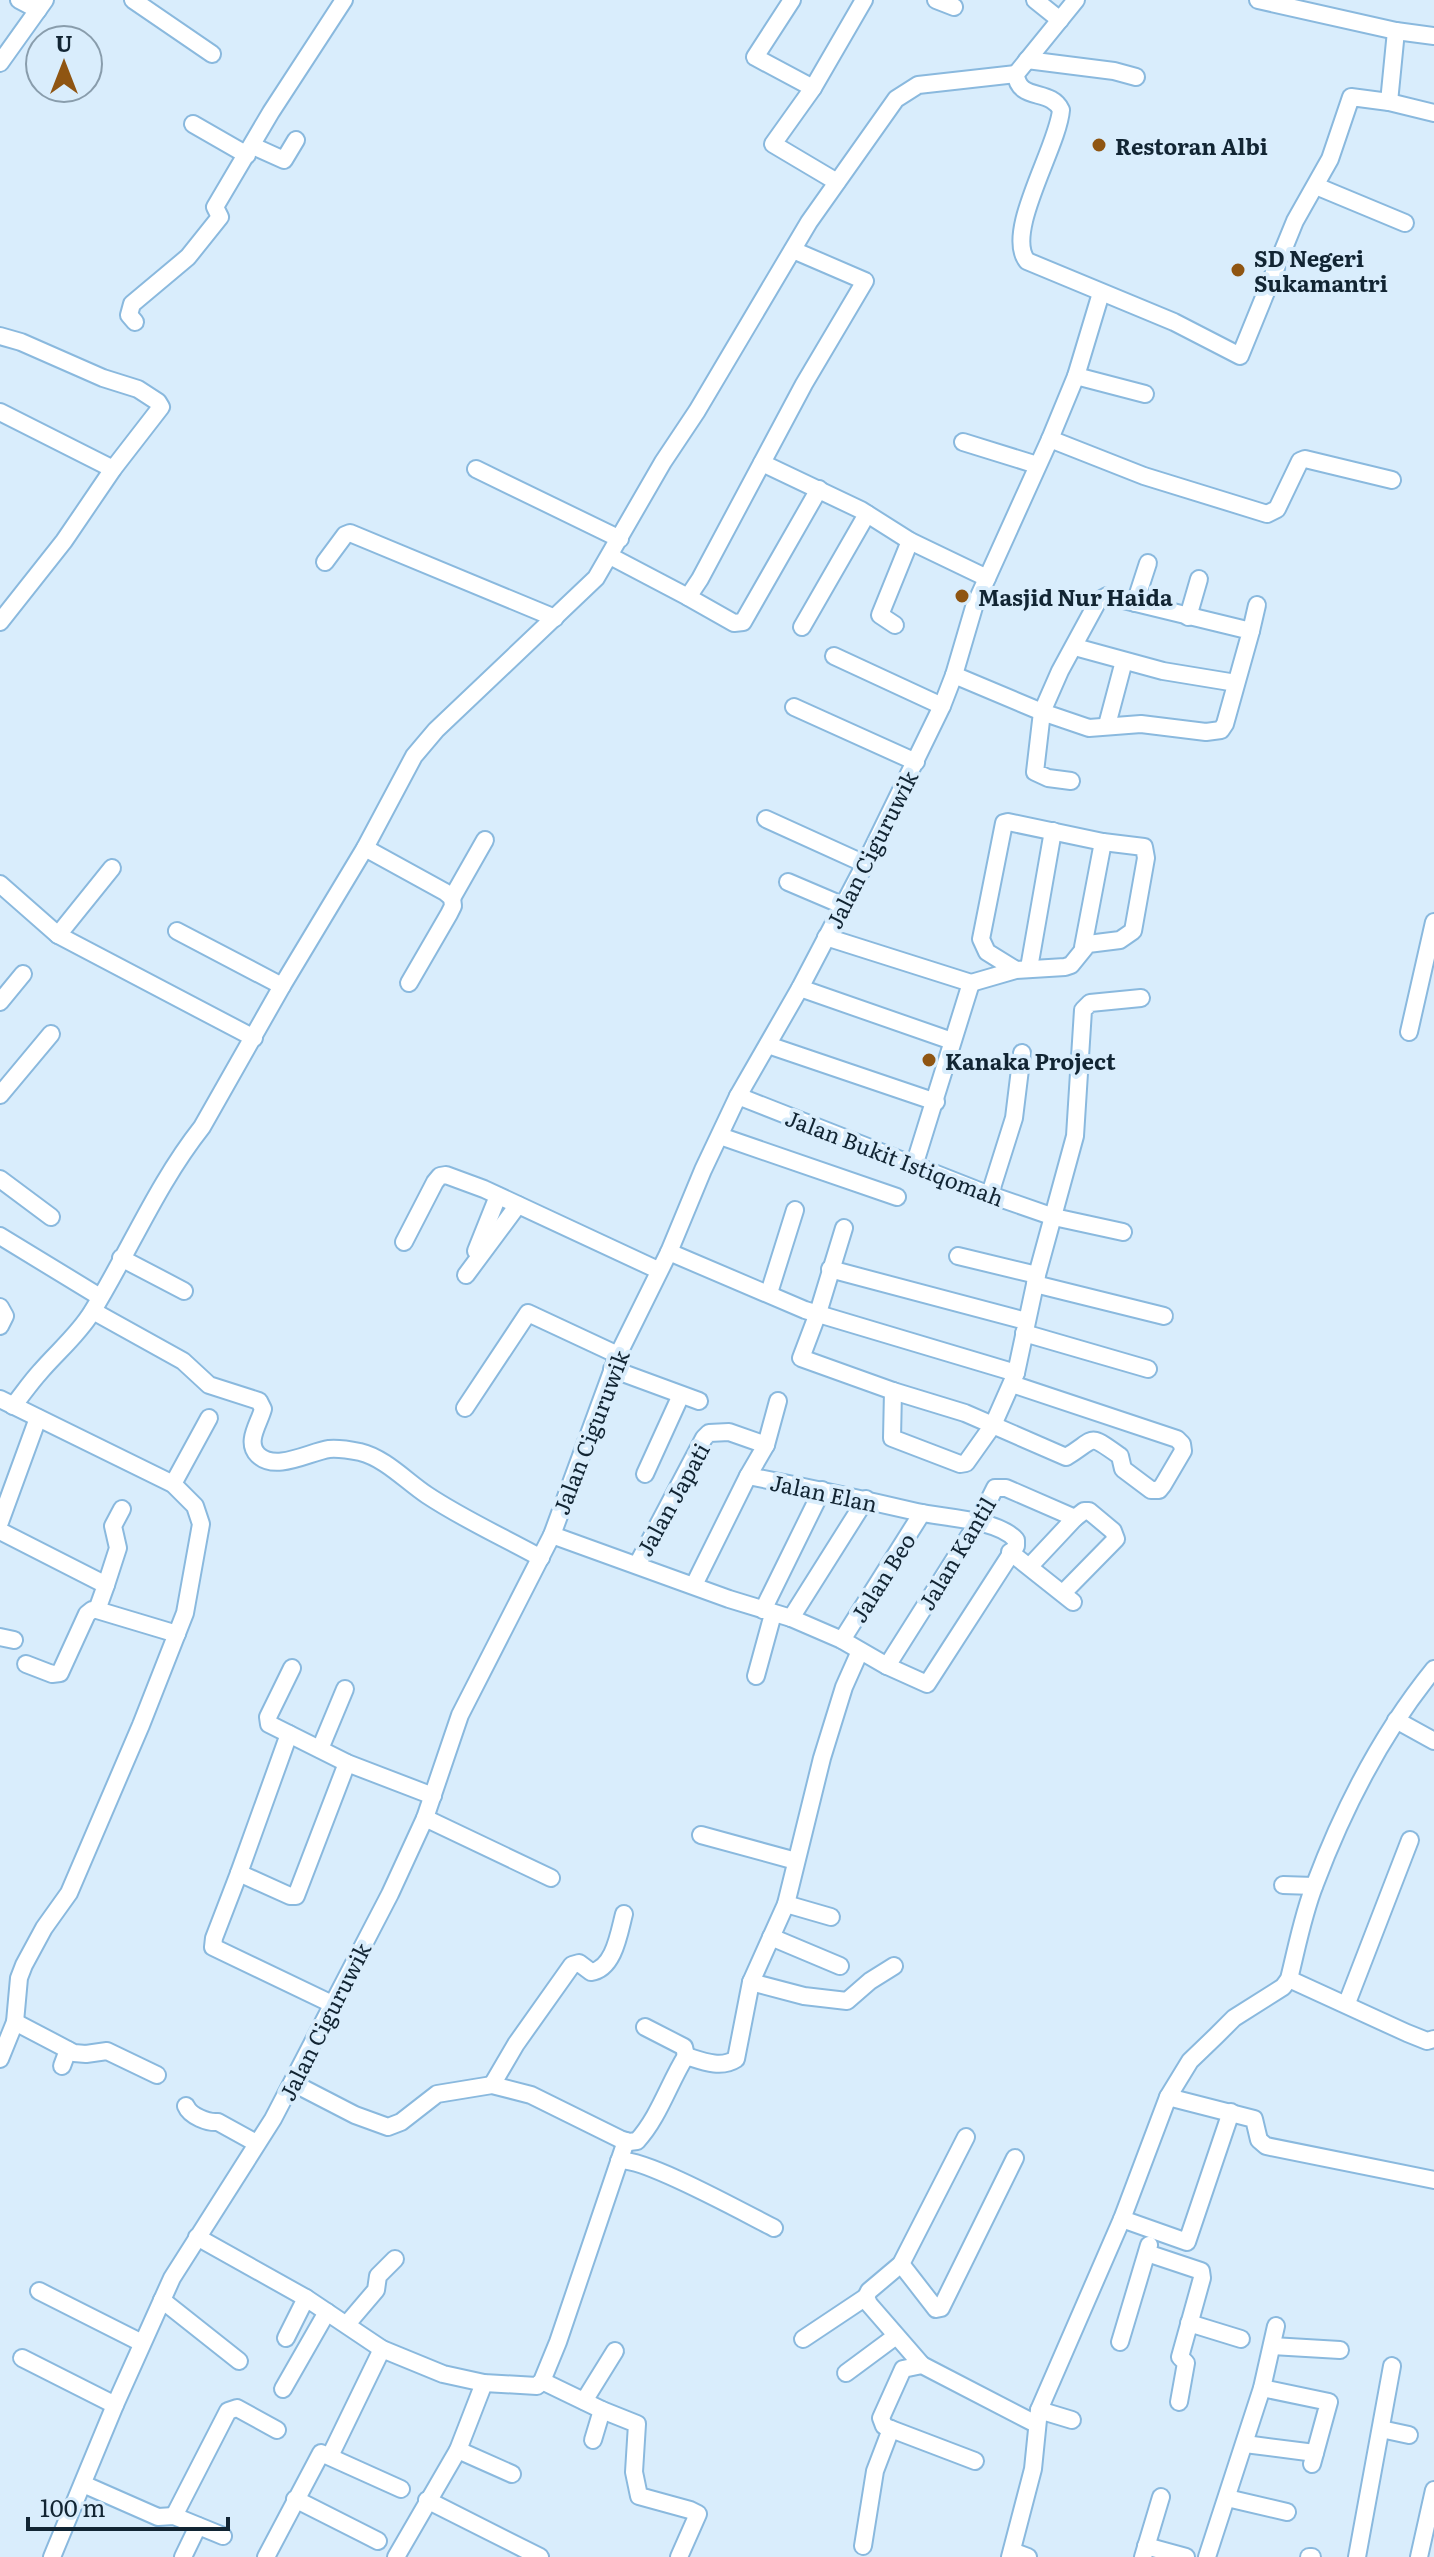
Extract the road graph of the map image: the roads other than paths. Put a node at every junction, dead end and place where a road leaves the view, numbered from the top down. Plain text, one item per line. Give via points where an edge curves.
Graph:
1 (19, 0) edge
2 (133, 0) edge
3 (344, 0) edge
4 (792, 0) edge
5 (864, 0) edge
6 (936, 0) edge
7 (1035, 0) edge
8 (1076, 0) edge
9 (1258, 0) edge
10 (42, 5) edge
11 (954, 7) dead end
12 (1060, 20) junction
13 (1396, 31) junction
14 (1434, 36) edge
15 (212, 54) dead end
16 (0, 63) edge
17 (1021, 67) junction
18 (1136, 77) dead end
19 (813, 88) junction
20 (1389, 102) junction
21 (1434, 113) edge
22 (193, 124) dead end
23 (296, 140) dead end
24 (250, 150) junction
25 (837, 182) junction
26 (1316, 186) junction
27 (1405, 223) dead end
28 (793, 250) junction
29 (1101, 293) junction
30 (135, 322) dead end
31 (0, 336) edge
32 (1076, 376) junction
33 (1145, 394) dead end
34 (0, 412) edge
35 (1050, 439) junction
36 (963, 442) dead end
37 (762, 463) junction
38 (1037, 465) junction
39 (113, 469) junction
40 (476, 469) dead end
41 (1392, 480) dead end
42 (819, 489) junction
43 (867, 514) junction
44 (620, 539) junction
45 (910, 541) junction
46 (610, 556) junction
47 (325, 562) dead end
48 (1148, 563) dead end
49 (987, 578) junction
50 (1199, 579) dead end
51 (688, 597) junction
52 (1135, 603) junction
53 (1257, 605) dead end
54 (1188, 617) junction
55 (555, 618) junction
56 (0, 622) edge
57 (895, 625) dead end
58 (802, 627) dead end
59 (1251, 631) junction
60 (1075, 647) junction
61 (834, 656) dead end
62 (1124, 661) junction
63 (954, 675) junction
64 (1236, 683) junction
65 (942, 706) junction
66 (794, 707) dead end
67 (1042, 712) junction
68 (1107, 725) junction
69 (916, 762) junction
70 (1071, 781) dead end
71 (766, 819) dead end
72 (1053, 831) junction
73 (485, 840) dead end
74 (1103, 842) junction
75 (365, 848) junction
76 (865, 864) junction
77 (112, 868) dead end
78 (788, 882) dead end
79 (0, 884) edge
80 (452, 898) junction
81 (842, 905) junction
82 (1434, 922) edge
83 (177, 931) dead end
84 (58, 935) junction
85 (826, 937) junction
86 (1083, 947) junction
87 (1023, 969) junction
88 (23, 974) dead end
89 (409, 983) dead end
90 (971, 983) junction
91 (282, 986) junction
92 (800, 988) junction
93 (1141, 998) dead end
94 (0, 1002) edge
95 (1409, 1032) dead end
96 (51, 1034) dead end
97 (254, 1038) junction
98 (952, 1041) junction
99 (768, 1045) junction
100 (1022, 1053) dead end
101 (0, 1095) edge
102 (738, 1096) junction
103 (936, 1102) junction
104 (720, 1136) junction
105 (914, 1166) junction
106 (0, 1179) edge
107 (990, 1194) junction
108 (498, 1196) junction
109 (897, 1197) dead end
110 (518, 1205) junction
111 (795, 1210) dead end
112 (51, 1217) dead end
113 (1054, 1217) junction
114 (844, 1228) dead end
115 (1123, 1232) dead end
116 (0, 1236) edge
117 (404, 1242) dead end
118 (669, 1252) junction
119 (958, 1256) dead end
120 (121, 1258) junction
121 (830, 1269) junction
122 (658, 1270) junction
123 (1036, 1280) junction
124 (184, 1291) dead end
125 (769, 1293) junction
126 (96, 1304) junction
127 (0, 1307) edge
128 (818, 1313) junction
129 (1164, 1316) dead end
130 (0, 1326) edge
131 (1025, 1327) junction
132 (615, 1362) junction
133 (1148, 1369) dead end
134 (1014, 1378) junction
135 (893, 1391) junction
136 (681, 1395) junction
137 (699, 1401) dead end
138 (778, 1401) dead end
139 (6, 1402) edge
140 (465, 1408) dead end
141 (38, 1418) junction
142 (209, 1418) dead end
143 (993, 1425) junction
144 (766, 1445) junction
145 (645, 1474) dead end
146 (748, 1476) junction
147 (173, 1484) junction
148 (822, 1490) junction
149 (866, 1499) junction
150 (122, 1509) dead end
151 (922, 1513) junction
152 (1075, 1518) junction
153 (0, 1522) edge
154 (978, 1522) junction
155 (0, 1531) edge
156 (552, 1535) junction
157 (1013, 1546) junction
158 (541, 1558) junction
159 (637, 1565) junction
160 (1030, 1566) junction
161 (106, 1585) junction
162 (694, 1585) junction
163 (1068, 1598) joint
164 (97, 1610) junction
165 (768, 1612) junction
166 (791, 1618) junction
167 (177, 1634) junction
168 (842, 1640) junction
169 (860, 1651) junction
170 (26, 1664) dead end
171 (887, 1666) junction
172 (292, 1668) dead end
173 (1434, 1669) edge
174 (756, 1676) dead end
175 (345, 1689) dead end
176 (1396, 1720) junction
177 (289, 1734) junction
178 (1434, 1741) edge
179 (320, 1749) junction
180 (347, 1763) junction
181 (433, 1796) junction
182 (425, 1818) junction
183 (701, 1835) dead end
184 (1410, 1840) dead end
185 (796, 1861) junction
186 (239, 1873) junction
187 (551, 1878) dead end
188 (1283, 1885) dead end
189 (1314, 1886) junction
190 (786, 1904) junction
191 (624, 1914) dead end
192 (831, 1917) dead end
193 (771, 1937) junction
194 (840, 1966) dead end
195 (894, 1966) dead end
196 (1289, 1979) junction
197 (751, 1982) junction
198 (1347, 2003) junction
199 (332, 2004) junction
200 (9, 2027) edge
201 (645, 2027) dead end
202 (1434, 2039) edge
203 (68, 2050) junction
204 (686, 2056) junction
205 (0, 2059) edge
206 (62, 2066) dead end
207 (157, 2075) dead end
208 (293, 2083) junction
209 (492, 2085) junction
210 (1168, 2097) junction
211 (186, 2106) dead end
212 (1231, 2112) junction
213 (966, 2137) dead end
214 (626, 2141) junction
215 (256, 2143) junction
216 (1015, 2158) dead end
217 (619, 2161) junction
218 (1434, 2180) edge
219 (1122, 2219) junction
220 (774, 2228) dead end
221 (1153, 2232) junction
222 (197, 2237) junction
223 (1147, 2253) junction
224 (395, 2259) dead end
225 (901, 2264) junction
226 (39, 2291) dead end
227 (866, 2297) junction
228 (306, 2298) junction
229 (162, 2300) junction
230 (327, 2312) junction
231 (1189, 2323) junction
232 (347, 2324) junction
233 (1276, 2326) dead end
234 (896, 2336) junction
235 (286, 2338) dead end
236 (803, 2339) dead end
237 (1241, 2339) dead end
238 (1120, 2342) dead end
239 (142, 2343) junction
240 (1272, 2346) junction
241 (382, 2349) junction
242 (1340, 2350) dead end
243 (615, 2351) dead end
244 (871, 2355) junction
245 (22, 2358) dead end
246 (239, 2361) dead end
247 (916, 2366) junction
248 (1392, 2366) dead end
249 (846, 2373) dead end
250 (542, 2381) junction
251 (484, 2383) junction
252 (1262, 2388) junction
253 (283, 2389) dead end
254 (584, 2401) junction
255 (1179, 2402) dead end
256 (115, 2405) junction
257 (602, 2410) junction
258 (1037, 2417) junction
259 (1072, 2420) dead end
260 (891, 2429) junction
261 (1381, 2429) junction
262 (277, 2430) dead end
263 (1409, 2435) dead end
264 (593, 2440) dead end
265 (1245, 2444) junction
266 (458, 2450) junction
267 (331, 2454) dead end
268 (975, 2461) dead end
269 (512, 2474) dead end
270 (83, 2484) junction
271 (401, 2489) dead end
272 (1434, 2490) edge
273 (1161, 2497) dead end
274 (1227, 2498) junction
275 (295, 2499) junction
276 (427, 2500) junction
277 (1287, 2512) dead end
278 (174, 2516) junction
279 (198, 2526) junction
280 (1430, 2527) edge
281 (223, 2536) dead end
282 (378, 2541) dead end
283 (863, 2546) dead end
284 (1144, 2552) edge
285 (402, 2555) edge
286 (1016, 2555) edge
287 (52, 2557) edge
288 (183, 2557) edge
289 (268, 2557) edge
290 (540, 2557) edge
291 (679, 2557) edge
292 (1186, 2557) edge
293 (1207, 2557) edge
294 (1357, 2557) edge
295 (1419, 2557) edge

1 - 10 street
2 - 15 street
3 - 24 street
4 - 19 street via 755,57
5 - 19 street
6 - 11 street
7 - 12 street
8 - 12 street
9 - 13 street
10 - 16 street
12 - 17 street
13 - 14 street
13 - 20 street
17 - 18 street via 1114,71
17 - 25 street via 904,91
17 - 29 street via 1017,83 1023,91 1052,99 1061,110 1021,231 1022,253 1027,261
19 - 25 street via 773,144
20 - 21 street
20 - 26 street via 1351,97
22 - 24 street
23 - 24 street via 284,160
24 - 30 street via 215,207 220,217 188,257 132,304 129,315
25 - 28 street
26 - 27 street
26 - 29 street via 1289,234 1240,356
28 - 37 street via 865,281
28 - 44 street
29 - 32 street, Jalan Ciguruwik
31 - 39 street via 138,389 161,405
32 - 33 street
32 - 35 street, Jalan Ciguruwik
34 - 39 street
35 - 38 street, Jalan Ciguruwik
35 - 41 street via 1144,476 1267,514 1277,509 1302,459
36 - 38 street
37 - 42 street
37 - 51 street
38 - 49 street, Jalan Ciguruwik
39 - 56 street
40 - 44 street
42 - 43 street
42 - 51 street via 743,622 734,623
43 - 45 street
43 - 58 street
44 - 46 street
45 - 49 street
45 - 57 street via 880,615
46 - 51 street
46 - 55 street via 596,578
47 - 55 street via 350,533
48 - 52 street
49 - 63 street, Jalan Ciguruwik
50 - 54 street
52 - 54 street
52 - 60 street via 1102,597
53 - 59 street
54 - 59 street
55 - 75 street via 423,744
59 - 64 street
60 - 62 street
60 - 67 street
61 - 65 street
62 - 64 street
62 - 68 street
63 - 65 street, Jalan Ciguruwik
63 - 67 street
64 - 68 street via 1224,728 1216,732
65 - 69 street, Jalan Ciguruwik
66 - 69 street
67 - 68 street via 1089,728
67 - 70 street via 1035,772
69 - 76 street, Jalan Ciguruwik
71 - 76 street
72 - 74 street
72 - 87 street
72 - 87 street via 1008,822 1002,827 981,939 987,952
73 - 80 street
74 - 86 street
74 - 86 street via 1146,849 1135,924 1125,939 1093,941
75 - 80 street
75 - 91 street
76 - 81 street, Jalan Ciguruwik
77 - 84 street
78 - 81 street
79 - 84 street
80 - 89 street via 449,914
81 - 85 street, Jalan Ciguruwik
82 - 95 street
83 - 91 street
84 - 97 street
85 - 90 street
85 - 92 street, Jalan Ciguruwik
86 - 87 street via 1071,965
87 - 90 street
88 - 94 street
90 - 98 street
91 - 97 street
92 - 98 street
92 - 99 street, Jalan Ciguruwik
93 - 113 street via 1090,1003 1083,1010 1075,1136
96 - 101 street
97 - 120 street
98 - 103 street
99 - 102 street, Jalan Ciguruwik
99 - 103 street
100 - 107 street via 1014,1118
102 - 104 street, Jalan Ciguruwik
102 - 105 street, Jalan Bukit Istiqomah
103 - 105 street
104 - 109 street
104 - 118 street, Jalan Ciguruwik
105 - 107 street, Jalan Bukit Istiqomah
106 - 112 street
107 - 113 street, Jalan Bukit Istiqomah
108 - 110 street
108 - 110 street via 466,1275
108 - 117 street via 440,1176
110 - 122 street
111 - 125 street
113 - 115 street, Jalan Bukit Istiqomah
113 - 123 street
114 - 121 street
116 - 126 street
118 - 122 street, Jalan Ciguruwik
118 - 125 street
119 - 123 street
120 - 124 street
120 - 126 street
121 - 128 street
121 - 131 street
122 - 132 street, Jalan Ciguruwik
123 - 129 street
123 - 131 street
125 - 128 street
126 - 139 street via 79,1331
126 - 158 street via 183,1361 209,1385 259,1401 263,1409 252,1437 259,1456 271,1461 330,1449 376,1457 453,1510
127 - 130 street via 5,1316
128 - 134 street
128 - 135 street via 802,1359
131 - 133 street
131 - 134 street
132 - 136 street
132 - 140 street via 528,1313
132 - 156 street, Jalan Ciguruwik
134 - 143 street
134 - 143 street via 1177,1439 1183,1451 1155,1491 1123,1469 1120,1456 1097,1440 1066,1457
135 - 143 street
135 - 143 street via 892,1438 960,1464 972,1458
136 - 137 street
136 - 145 street
138 - 144 street
139 - 141 street
141 - 147 street
141 - 153 street
142 - 147 street
144 - 146 street
144 - 159 street, Jalan Japati via 729,1432 709,1433
146 - 148 street, Jalan Elan
146 - 162 street, Jalan Elan
147 - 167 street via 195,1506 201,1524 191,1591
148 - 149 street, Jalan Elan
148 - 165 street
149 - 151 street, Jalan Elan
149 - 166 street
150 - 161 street via 113,1526 118,1548
151 - 154 street, Jalan Elan
151 - 168 street, Jalan Beo
152 - 154 street, Jalan Kantil via 1002,1487 992,1490
152 - 160 street
152 - 163 street, Jalan Kantil via 1089,1511 1116,1539
154 - 157 street, Jalan Elan via 1011,1535
154 - 171 street, Jalan Kantil
155 - 161 street
156 - 158 street, Jalan Ciguruwik
156 - 159 street
157 - 160 street, Jalan Elan
157 - 171 street via 927,1684
158 - 181 street, Jalan Ciguruwik via 460,1715
159 - 162 street
160 - 163 street, Jalan Elan
161 - 164 street
162 - 165 street
164 - 167 street
164 - 170 street via 87,1614 60,1673
165 - 166 street
165 - 174 street
166 - 168 street
167 - 200 street via 69,1893 24,1965
168 - 169 street
169 - 171 street
169 - 185 street via 822,1758
172 - 177 street via 267,1722
173 - 176 street
175 - 179 street
176 - 178 street
176 - 189 street via 1359,1784
177 - 179 street
177 - 186 street
179 - 180 street
180 - 181 street
180 - 186 street via 296,1896
181 - 182 street, Jalan Ciguruwik
182 - 187 street
182 - 199 street, Jalan Ciguruwik
183 - 185 street
184 - 198 street
185 - 190 street
186 - 199 street via 213,1947
188 - 189 street
189 - 196 street
190 - 192 street
190 - 193 street
191 - 209 street via 604,1966 591,1972 579,1963 572,1965
193 - 194 street
193 - 197 street
195 - 197 street via 847,2001
196 - 198 street
196 - 210 street via 1234,2018 1190,2061
197 - 204 street via 736,2059 711,2063
198 - 202 street via 1407,2033
199 - 208 street, Jalan Ciguruwik
200 - 203 street
200 - 205 street
201 - 204 street via 684,2047
203 - 206 street
203 - 207 street via 107,2051
204 - 214 street via 649,2126 637,2141
208 - 209 street via 388,2127 437,2094
208 - 215 street, Jalan Ciguruwik
209 - 214 street via 531,2095
210 - 212 street
210 - 219 street
211 - 215 street
212 - 218 street via 1254,2119 1266,2146
212 - 221 street via 1187,2242
213 - 225 street
214 - 217 street
215 - 222 street, Jalan Ciguruwik
216 - 225 street via 941,2308 936,2309
217 - 220 street via 636,2162 686,2183
217 - 250 street
219 - 221 street
219 - 258 street
221 - 223 street
222 - 228 street
222 - 229 street, Jalan Ciguruwik
223 - 231 street via 1201,2271
223 - 238 street
224 - 232 street
225 - 227 street
226 - 239 street
227 - 234 street
227 - 236 street
228 - 230 street
228 - 235 street
229 - 239 street, Jalan Ciguruwik
229 - 246 street
230 - 232 street
230 - 253 street
231 - 237 street
231 - 255 street via 1180,2357 1186,2369
232 - 241 street
233 - 240 street
234 - 244 street
234 - 247 street
239 - 256 street, Jalan Ciguruwik
240 - 242 street
240 - 252 street
241 - 251 street via 443,2374
241 - 267 street
243 - 254 street
244 - 247 street
244 - 249 street
245 - 256 street
247 - 258 street
247 - 260 street via 900,2373 881,2418
248 - 261 street
250 - 251 street via 531,2387
250 - 254 street
251 - 266 street
252 - 265 street
252 - 265 street via 1329,2402 1313,2458
254 - 257 street
256 - 270 street, Jalan Ciguruwik
257 - 264 street
257 - 291 street via 639,2426 634,2472 639,2496 698,2514
258 - 259 street
258 - 286 street
260 - 268 street
260 - 283 street via 875,2471
261 - 263 street
261 - 294 street
262 - 278 street via 237,2408 228,2411
265 - 274 street
266 - 269 street
266 - 276 street
270 - 278 street via 158,2517
270 - 287 street, Jalan Ciguruwik
271 - 275 street via 321,2453
272 - 280 street
273 - 284 street
274 - 277 street
274 - 293 street
275 - 282 street
275 - 289 street
276 - 285 street
276 - 290 street
278 - 279 street
279 - 281 street
279 - 288 street
280 - 295 street
284 - 292 street

